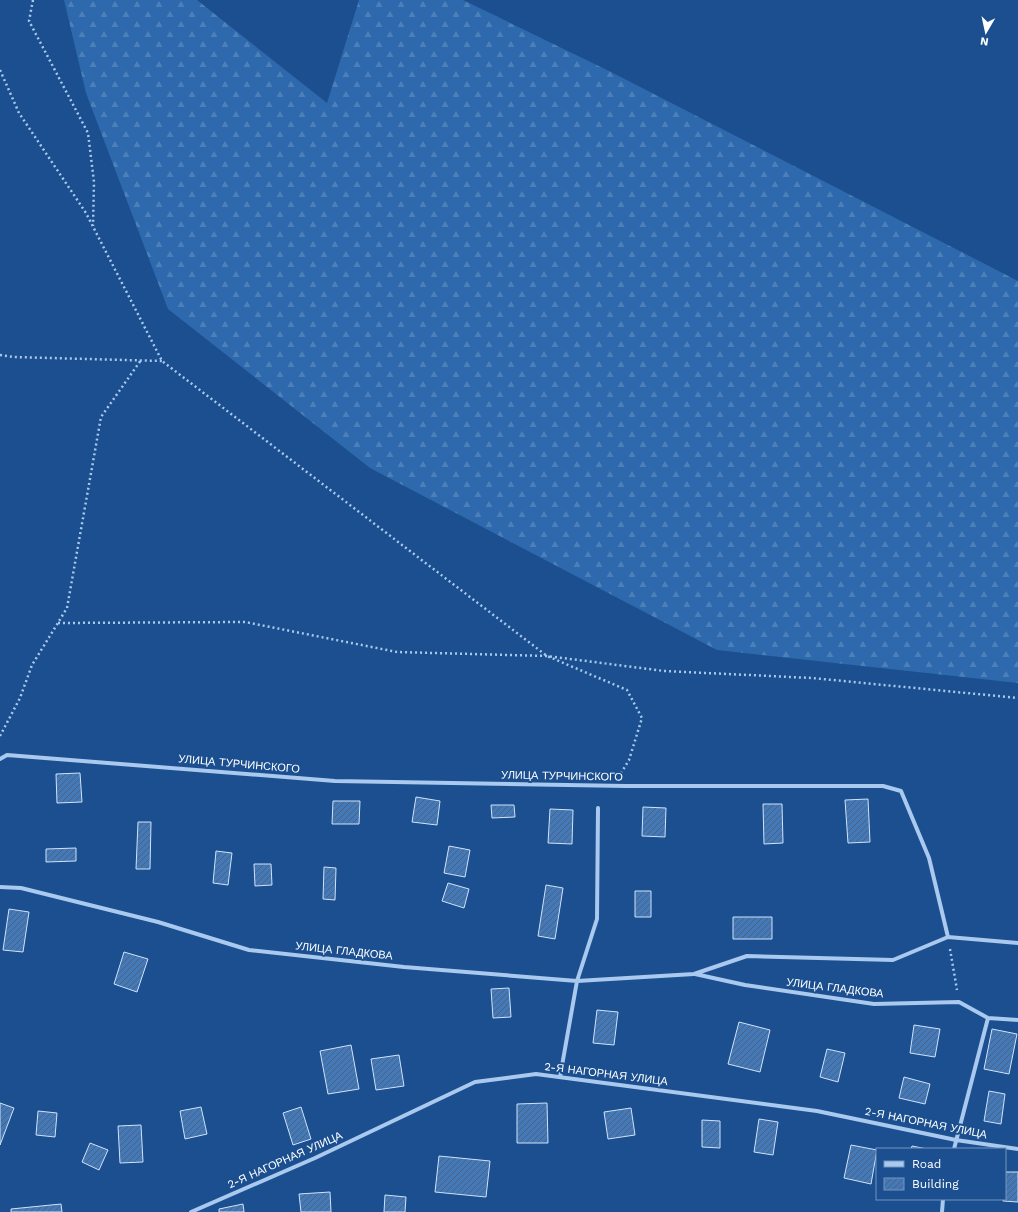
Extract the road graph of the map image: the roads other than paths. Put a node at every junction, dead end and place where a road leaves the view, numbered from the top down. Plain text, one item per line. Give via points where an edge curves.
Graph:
1 (0, 759) edge
2 (598, 808) dead end
3 (0, 887) edge
4 (948, 937) junction
5 (1018, 943) edge
6 (694, 974) junction
7 (577, 980) junction
8 (988, 1018) junction
9 (1018, 1020) edge
10 (560, 1077) junction
11 (956, 1140) junction
12 (954, 1148) edge
13 (1018, 1149) edge
14 (944, 1200) edge
15 (191, 1212) edge
16 (942, 1212) edge

1 - 4 street, УЛИЦА ТУРЧИНСКОГО via 7,755 335,781 612,786 883,786 901,791 929,858
2 - 7 street via 597,919
3 - 7 street, УЛИЦА ГЛАДКОВА via 21,888 158,922 249,950 404,967
4 - 5 street
4 - 6 street, УЛИЦА ГЛАДКОВА via 893,960 747,956
6 - 7 street, УЛИЦА ГЛАДКОВА
6 - 8 street, УЛИЦА ГЛАДКОВА via 744,985 874,1004 958,1002
7 - 10 street
8 - 9 street, УЛИЦА ГЛАДКОВА
8 - 11 street
10 - 11 street, 2-Я НАГОРНАЯ УЛИЦА via 818,1111
10 - 15 street, 2-Я НАГОРНАЯ УЛИЦА via 536,1074 475,1082 315,1158
11 - 12 street
11 - 13 street, 2-Я НАГОРНАЯ УЛИЦА
14 - 16 street

